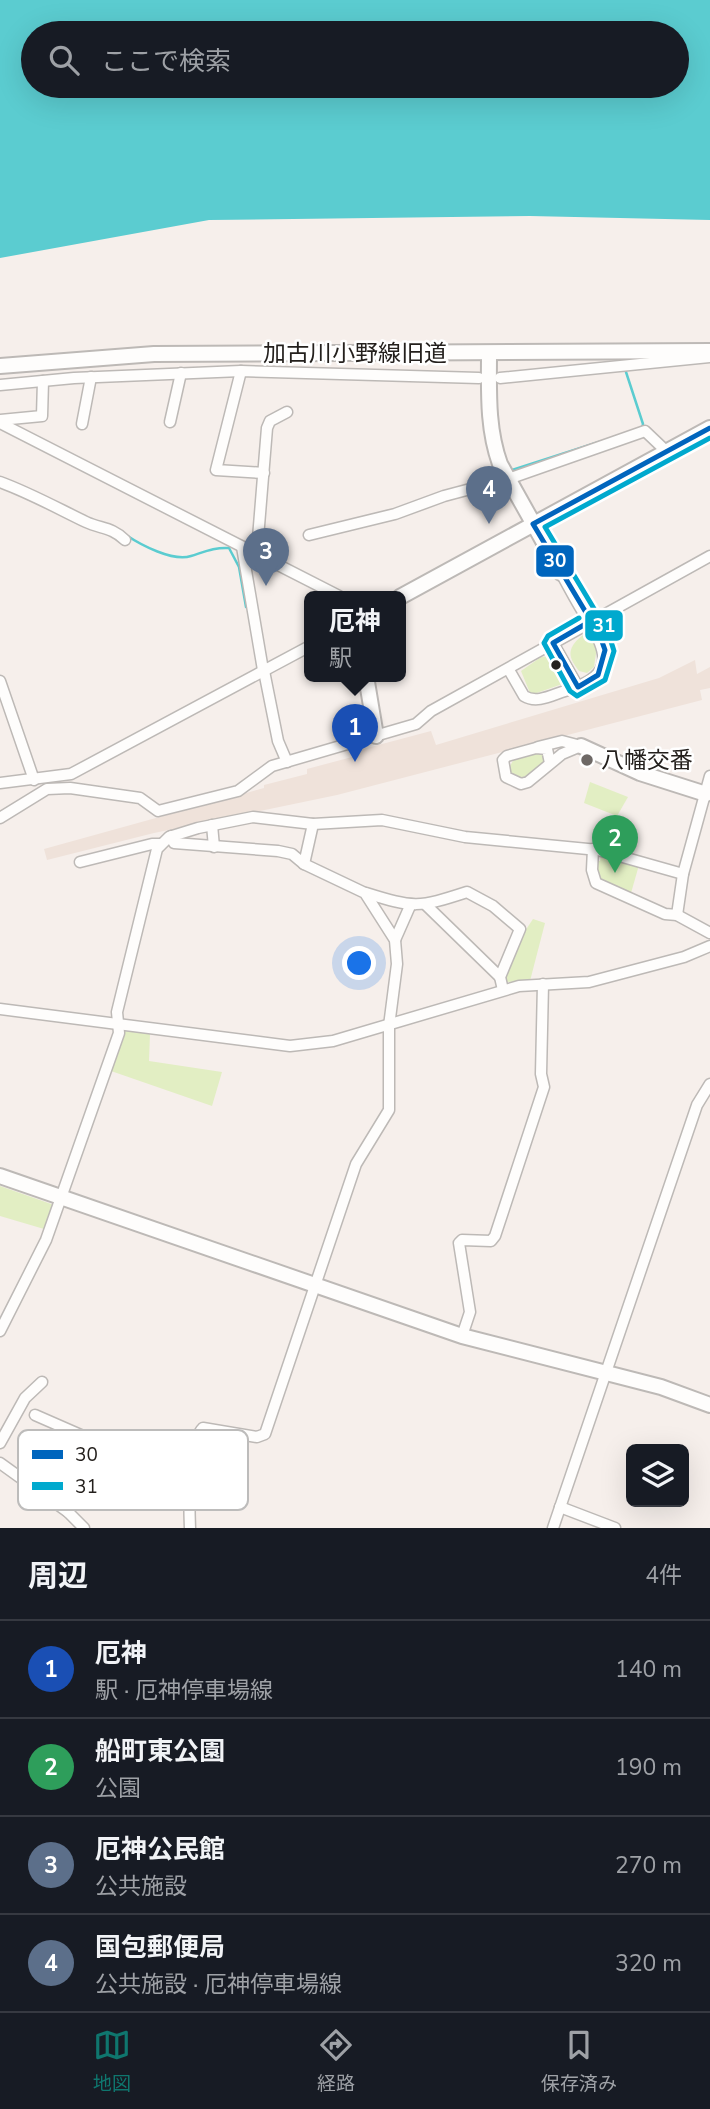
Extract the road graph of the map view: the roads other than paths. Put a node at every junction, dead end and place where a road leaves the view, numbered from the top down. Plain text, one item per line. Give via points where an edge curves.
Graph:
1 (489, 353) junction
2 (710, 354) edge
3 (0, 366) edge
4 (241, 371) junction
5 (181, 373) junction
6 (91, 377) junction
7 (479, 378) dead end
8 (500, 378) dead end
9 (43, 381) junction
10 (0, 384) edge
11 (288, 412) dead end
12 (0, 422) edge
13 (170, 422) dead end
14 (82, 424) dead end
15 (710, 428) edge
16 (666, 451) junction
17 (264, 473) junction
18 (508, 479) junction
19 (0, 482) edge
20 (533, 524) junction
21 (309, 535) dead end
22 (125, 540) dead end
23 (242, 547) junction
24 (253, 552) junction
25 (710, 556) edge
26 (561, 573) joint
27 (329, 591) edge
28 (406, 594) edge
29 (589, 622) junction
30 (553, 643) junction
31 (304, 649) edge
32 (264, 670) junction
33 (509, 670) junction
34 (0, 681) edge
35 (367, 682) edge
36 (578, 687) junction
37 (376, 736) junction
38 (581, 746) junction
39 (536, 748) junction
40 (287, 762) junction
41 (550, 763) junction
42 (710, 776) edge
43 (34, 780) junction
44 (0, 783) edge
45 (46, 784) junction
46 (706, 794) junction
47 (0, 818) edge
48 (313, 824) junction
49 (212, 825) junction
50 (171, 836) junction
51 (161, 844) junction
52 (214, 847) junction
53 (593, 849) junction
54 (80, 862) dead end
55 (304, 864) junction
56 (683, 874) junction
57 (365, 893) junction
58 (426, 905) junction
59 (410, 906) junction
60 (677, 915) junction
61 (710, 933) edge
62 (395, 940) junction
63 (710, 946) edge
64 (500, 977) junction
65 (543, 984) junction
66 (503, 990) junction
67 (0, 1009) edge
68 (118, 1024) junction
69 (389, 1026) junction
70 (710, 1084) edge
71 (0, 1177) edge
72 (61, 1199) junction
73 (314, 1286) junction
74 (3, 1319) edge
75 (0, 1331) edge
76 (462, 1336) junction
77 (606, 1372) junction
78 (42, 1382) dead end
79 (710, 1405) edge
80 (35, 1415) dead end
81 (62, 1430) edge
82 (201, 1430) edge
83 (219, 1430) edge
84 (248, 1435) edge
85 (0, 1443) edge
86 (0, 1463) edge
87 (18, 1476) edge
88 (560, 1507) junction
89 (65, 1510) edge
90 (191, 1510) edge
91 (68, 1512) joint
92 (84, 1528) edge
93 (190, 1528) edge
94 (553, 1528) edge
95 (615, 1528) edge

1 - 2 street, 加古川小野線旧道
1 - 3 street, 加古川小野線旧道 via 154,355
1 - 18 street via 490,430
2 - 8 street
4 - 5 street
4 - 7 street
4 - 17 street via 216,470
5 - 6 street
5 - 13 street
6 - 9 street
6 - 14 street
9 - 10 street
9 - 12 street via 42,416
11 - 17 street via 270,421 267,428
12 - 23 street
15 - 16 street
16 - 18 street via 645,431
16 - 20 street
17 - 24 street
18 - 20 street
18 - 21 street
19 - 22 street via 90,524 105,525
20 - 26 street
20 - 28 street
23 - 24 street
23 - 32 street
24 - 27 street
25 - 29 street
26 - 29 street
29 - 30 street
29 - 36 street via 602,643 604,660 598,675
30 - 33 street
30 - 36 street
31 - 32 street
32 - 40 street via 278,741
32 - 45 street
33 - 36 street via 530,700
33 - 37 street via 416,724
34 - 43 street
35 - 37 street
37 - 40 street
38 - 39 street via 562,741
38 - 41 street
38 - 46 street via 640,773
39 - 41 street via 547,749
39 - 41 street via 507,756 503,760 506,777 521,784
40 - 45 street via 272,766 238,791 158,811 140,798
42 - 46 street
43 - 44 street
43 - 45 street
45 - 47 street
46 - 56 street
48 - 49 street via 271,817
48 - 53 street via 382,820 465,837
48 - 55 street
49 - 50 street
49 - 52 street
50 - 51 street
50 - 52 street via 174,843
51 - 54 street
51 - 68 street via 123,987
52 - 55 street via 278,850
53 - 56 street
53 - 60 street via 596,883 665,915
55 - 57 street
56 - 60 street
57 - 59 street
57 - 62 street
58 - 59 street
58 - 64 street
58 - 64 street via 467,892 520,929
59 - 62 street
60 - 61 street
62 - 69 street via 397,964
63 - 65 street via 589,982
64 - 66 street
65 - 66 street
65 - 76 street via 544,1087 495,1236 491,1241 459,1243 470,1312
66 - 69 street
67 - 68 street
68 - 69 street via 290,1046 328,1042
68 - 72 street via 119,1033
69 - 73 street via 389,1110 356,1164
70 - 77 street via 697,1105
71 - 72 street
72 - 73 street
72 - 74 street via 46,1240
73 - 76 street
73 - 84 street via 265,1434
74 - 75 street
76 - 77 street
77 - 79 street
77 - 88 street
78 - 85 street via 25,1398
80 - 81 street via 45,1425
82 - 83 street
86 - 87 street
88 - 94 street
88 - 95 street
89 - 91 street
90 - 93 street
91 - 92 street

